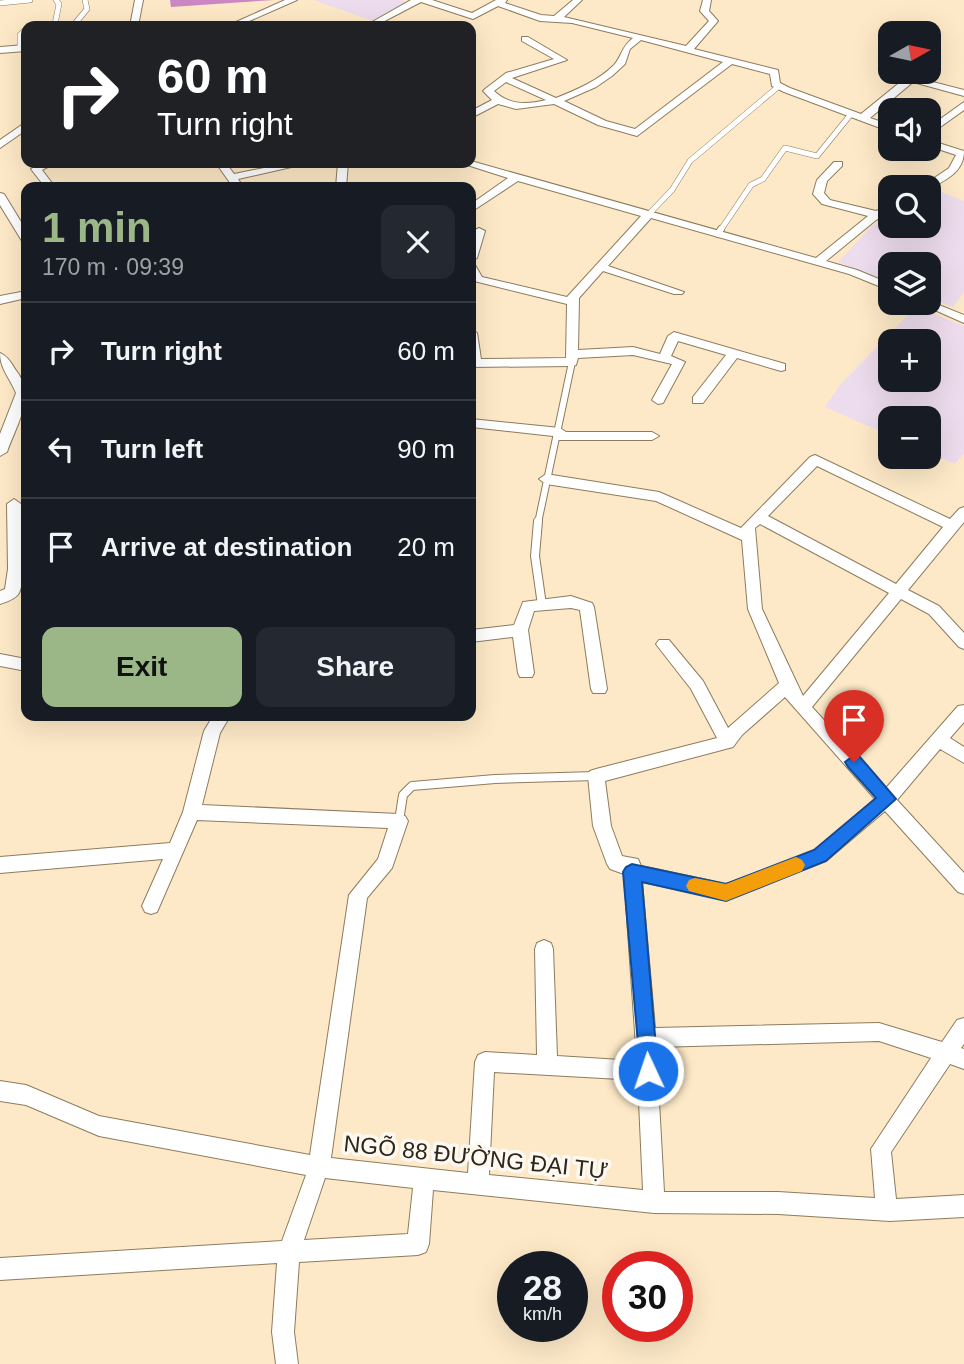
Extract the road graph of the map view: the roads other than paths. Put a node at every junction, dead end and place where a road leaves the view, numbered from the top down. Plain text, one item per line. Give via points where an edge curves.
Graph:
1 (30, 0) edge
2 (55, 0) edge
3 (85, 0) edge
4 (139, 0) edge
5 (293, 0) edge
6 (578, 0) edge
7 (707, 0) edge
8 (414, 1) edge
9 (500, 2) edge
10 (0, 3) edge
11 (556, 19) junction
12 (56, 21) edge
13 (77, 21) edge
14 (135, 21) edge
15 (243, 21) edge
16 (378, 21) edge
17 (638, 38) junction
18 (525, 39) dead end
19 (21, 48) edge
20 (0, 50) edge
21 (687, 51) junction
22 (730, 61) junction
23 (505, 78) junction
24 (905, 84) edge
25 (933, 84) edge
26 (779, 86) junction
27 (964, 93) edge
28 (554, 100) junction
29 (497, 101) junction
30 (964, 105) edge
31 (476, 112) edge
32 (851, 114) junction
33 (863, 118) junction
34 (941, 123) edge
35 (878, 124) edge
36 (6, 137) edge
37 (0, 145) edge
38 (941, 147) edge
39 (962, 154) edge
40 (838, 164) dead end
41 (476, 166) edge
42 (38, 168) edge
43 (286, 168) edge
44 (561, 175) dead end
45 (517, 177) junction
46 (941, 178) edge
47 (46, 182) edge
48 (235, 182) edge
49 (545, 185) junction
50 (0, 196) edge
51 (476, 206) edge
52 (877, 215) joint
53 (647, 216) junction
54 (21, 231) edge
55 (480, 231) dead end
56 (718, 234) junction
57 (476, 243) edge
58 (817, 262) junction
59 (601, 267) junction
60 (476, 276) edge
61 (878, 283) edge
62 (678, 292) dead end
63 (21, 296) edge
64 (0, 300) edge
65 (573, 302) junction
66 (941, 310) edge
67 (964, 319) edge
68 (735, 352) junction
69 (0, 357) edge
70 (572, 358) junction
71 (664, 358) junction
72 (476, 363) edge
73 (781, 367) dead end
74 (21, 390) edge
75 (658, 400) dead end
76 (698, 400) dead end
77 (21, 406) edge
78 (476, 424) edge
79 (560, 434) junction
80 (652, 436) dead end
81 (0, 452) edge
82 (546, 479) junction
83 (13, 503) edge
84 (964, 512) edge
85 (758, 517) junction
86 (951, 525) junction
87 (749, 537) junction
88 (898, 591) junction
89 (0, 598) edge
90 (542, 605) junction
91 (520, 630) junction
92 (476, 635) edge
93 (964, 643) edge
94 (664, 644) dead end
95 (0, 660) edge
96 (21, 664) edge
97 (526, 673) dead end
98 (788, 685) junction
99 (599, 689) dead end
100 (803, 707) junction
101 (964, 711) edge
102 (219, 721) edge
103 (939, 740) junction
104 (727, 742) junction
105 (964, 756) edge
106 (596, 776) junction
107 (887, 799) junction
108 (192, 812) junction
109 (399, 821) junction
110 (175, 850) junction
111 (0, 865) edge
112 (632, 872) junction
113 (964, 886) edge
114 (151, 906) dead end
115 (544, 949) dead end
116 (964, 1027) edge
117 (646, 1038) junction
118 (955, 1056) edge
119 (547, 1065) junction
120 (648, 1071) junction
121 (0, 1091) edge
122 (320, 1157) junction
123 (479, 1175) junction
124 (424, 1180) junction
125 (654, 1194) junction
126 (887, 1202) junction
127 (964, 1206) edge
128 (289, 1251) junction
129 (0, 1269) edge
130 (287, 1364) edge

1 - 10 lane
2 - 12 lane via 59,4
3 - 13 lane via 87,9
4 - 14 street
5 - 15 street
6 - 11 street
7 - 21 street via 704,11 714,21
8 - 9 street via 473,16
8 - 16 street
9 - 11 street via 540,18
11 - 17 street
17 - 21 street
17 - 28 street via 625,50 621,63 591,87
18 - 23 street via 562,60
19 - 20 street
21 - 22 street
22 - 26 street via 775,72
22 - 28 street via 637,133
23 - 28 street
23 - 29 street via 488,91
24 - 33 street
25 - 27 street
26 - 32 street
26 - 53 lane via 690,161 672,190
28 - 29 street via 536,107 507,107
29 - 31 street
30 - 34 street
32 - 33 street
32 - 56 lane via 817,156 785,148 764,179 751,185
33 - 35 street
36 - 37 street
38 - 39 street
39 - 46 street via 953,170
40 - 52 street via 822,180 818,194 826,202
41 - 45 street
42 - 47 street
43 - 48 street
44 - 49 street
45 - 49 street
45 - 51 street
49 - 53 street
50 - 54 street
52 - 58 street
53 - 56 street
53 - 59 street
55 - 57 street
56 - 58 street
58 - 61 street
59 - 62 street
59 - 65 street
60 - 65 street
63 - 64 street
65 - 70 street
66 - 67 street
68 - 71 street via 674,336
68 - 73 street
68 - 76 street
69 - 74 street
70 - 71 street via 633,351
70 - 72 street
70 - 79 lane
71 - 75 street via 679,362
77 - 81 street
78 - 79 street
79 - 80 street
79 - 82 lane
82 - 87 street via 659,497
82 - 90 lane via 535,555
83 - 89 street via 12,592
84 - 86 street
85 - 86 street via 815,460
85 - 87 street via 748,527
85 - 88 street
86 - 88 street
87 - 98 street via 755,609
88 - 93 street via 934,610
88 - 100 street
90 - 91 street via 528,606
90 - 99 street via 571,602 587,607
91 - 92 street
91 - 97 street
94 - 104 street via 697,685
95 - 96 street
98 - 100 street
98 - 104 street
100 - 107 street
101 - 103 street
102 - 108 street via 212,731
103 - 105 street
103 - 107 street
104 - 106 street
106 - 109 lane via 412,786 404,795
106 - 112 street via 602,826 615,864 632,864
107 - 112 street via 820,856 726,892
107 - 113 street
108 - 109 street
108 - 110 street
109 - 122 street via 386,863 358,895
110 - 111 street
110 - 114 street
112 - 117 street
115 - 119 street
116 - 118 street
117 - 118 street via 879,1032
117 - 120 street
118 - 126 street via 881,1149
119 - 120 street
119 - 123 street via 485,1062
120 - 125 street
121 - 122 street via 26,1095 99,1126
122 - 124 street, NGÕ 88 ĐƯỜNG ĐẠI TỰ
122 - 128 street, NGÕ 88 ĐƯỜNG ĐẠI TỰ
123 - 124 street, NGÕ 88 ĐƯỜNG ĐẠI TỰ
123 - 125 street, NGÕ 88 ĐƯỜNG ĐẠI TỰ
124 - 128 street via 418,1244
125 - 126 street, NGÕ 88 ĐƯỜNG ĐẠI TỰ via 778,1203
126 - 127 street, NGÕ 88 ĐƯỜNG ĐẠI TỰ
128 - 129 street
128 - 130 street, NGÕ 88 ĐƯỜNG ĐẠI TỰ via 284,1332

